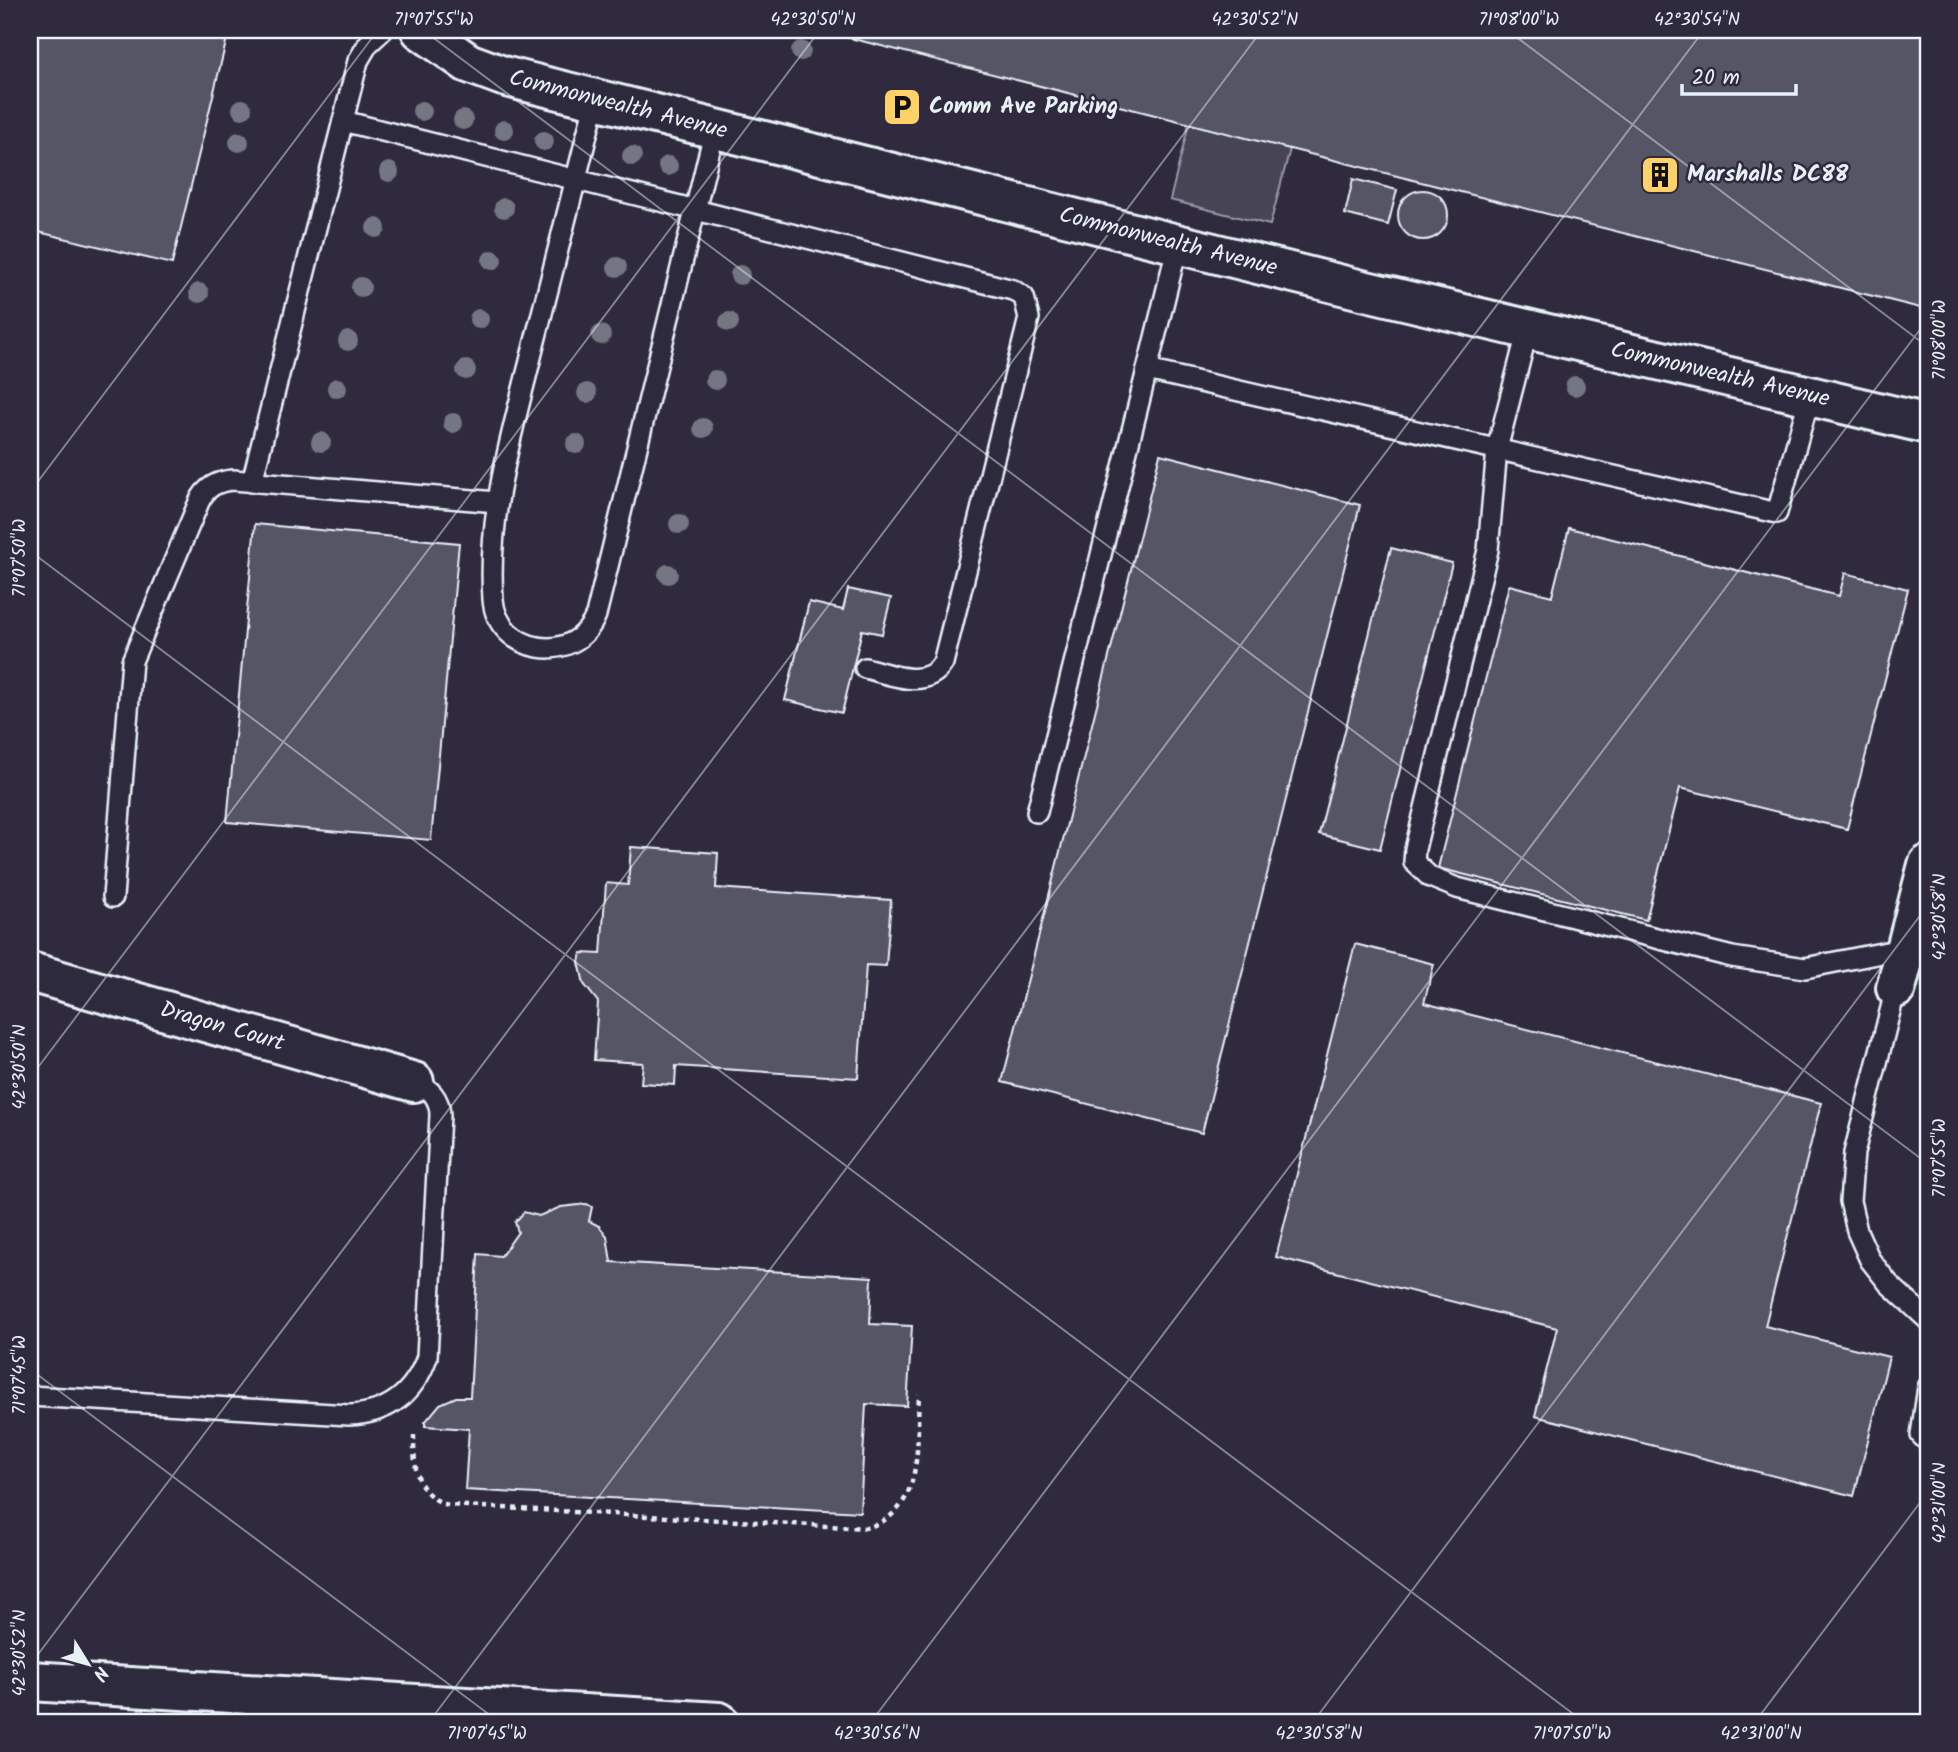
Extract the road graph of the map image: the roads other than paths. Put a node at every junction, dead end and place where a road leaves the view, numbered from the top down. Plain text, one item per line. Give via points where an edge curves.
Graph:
1 (383, 30) edge
2 (421, 30) edge
3 (596, 99) junction
4 (343, 121) junction
5 (715, 129) junction
6 (576, 180) junction
7 (694, 210) junction
8 (1178, 244) junction
9 (1528, 329) junction
10 (1147, 370) junction
11 (1810, 397) junction
12 (1928, 424) edge
13 (1497, 449) junction
14 (252, 482) junction
15 (497, 502) junction
16 (865, 668) dead end
17 (1037, 812) dead end
18 (1928, 865) edge
19 (113, 897) dead end
20 (1907, 948) junction
21 (30, 972) edge
22 (1896, 988) joint
23 (414, 1082) joint
24 (1928, 1320) edge
25 (1928, 1387) edge
26 (30, 1395) edge
27 (1928, 1442) edge
28 (30, 1681) edge
29 (719, 1722) edge

1 - 4 lane via 360,57
2 - 3 main road, Commonwealth Avenue via 484,71
3 - 5 main road, Commonwealth Avenue
3 - 6 lane
4 - 6 lane
4 - 14 lane
5 - 7 lane
5 - 8 main road, Commonwealth Avenue
6 - 7 lane
6 - 15 lane
7 - 15 lane via 596,615 573,641 536,648 516,639 498,618 493,597
7 - 16 lane via 1013,290 1028,305 1029,318 943,663 922,679
8 - 9 main road, Commonwealth Avenue
8 - 10 lane
9 - 11 main road, Commonwealth Avenue
9 - 13 lane
10 - 13 lane
10 - 17 lane
11 - 12 main road, Commonwealth Avenue
11 - 13 lane via 1777,513
13 - 20 lane via 1488,551 1415,849 1414,862 1420,871 1457,888 1732,957 1805,968
14 - 15 lane
14 - 19 lane via 219,482 202,495 132,661
18 - 20 main road
20 - 22 main road
21 - 23 main road, Dragon Court
22 - 24 lane via 1854,1153 1850,1201 1870,1260
23 - 26 lane via 436,1098 440,1115 427,1357 416,1381 399,1400 375,1412 349,1415
25 - 27 lane via 1920,1435
28 - 29 main road

